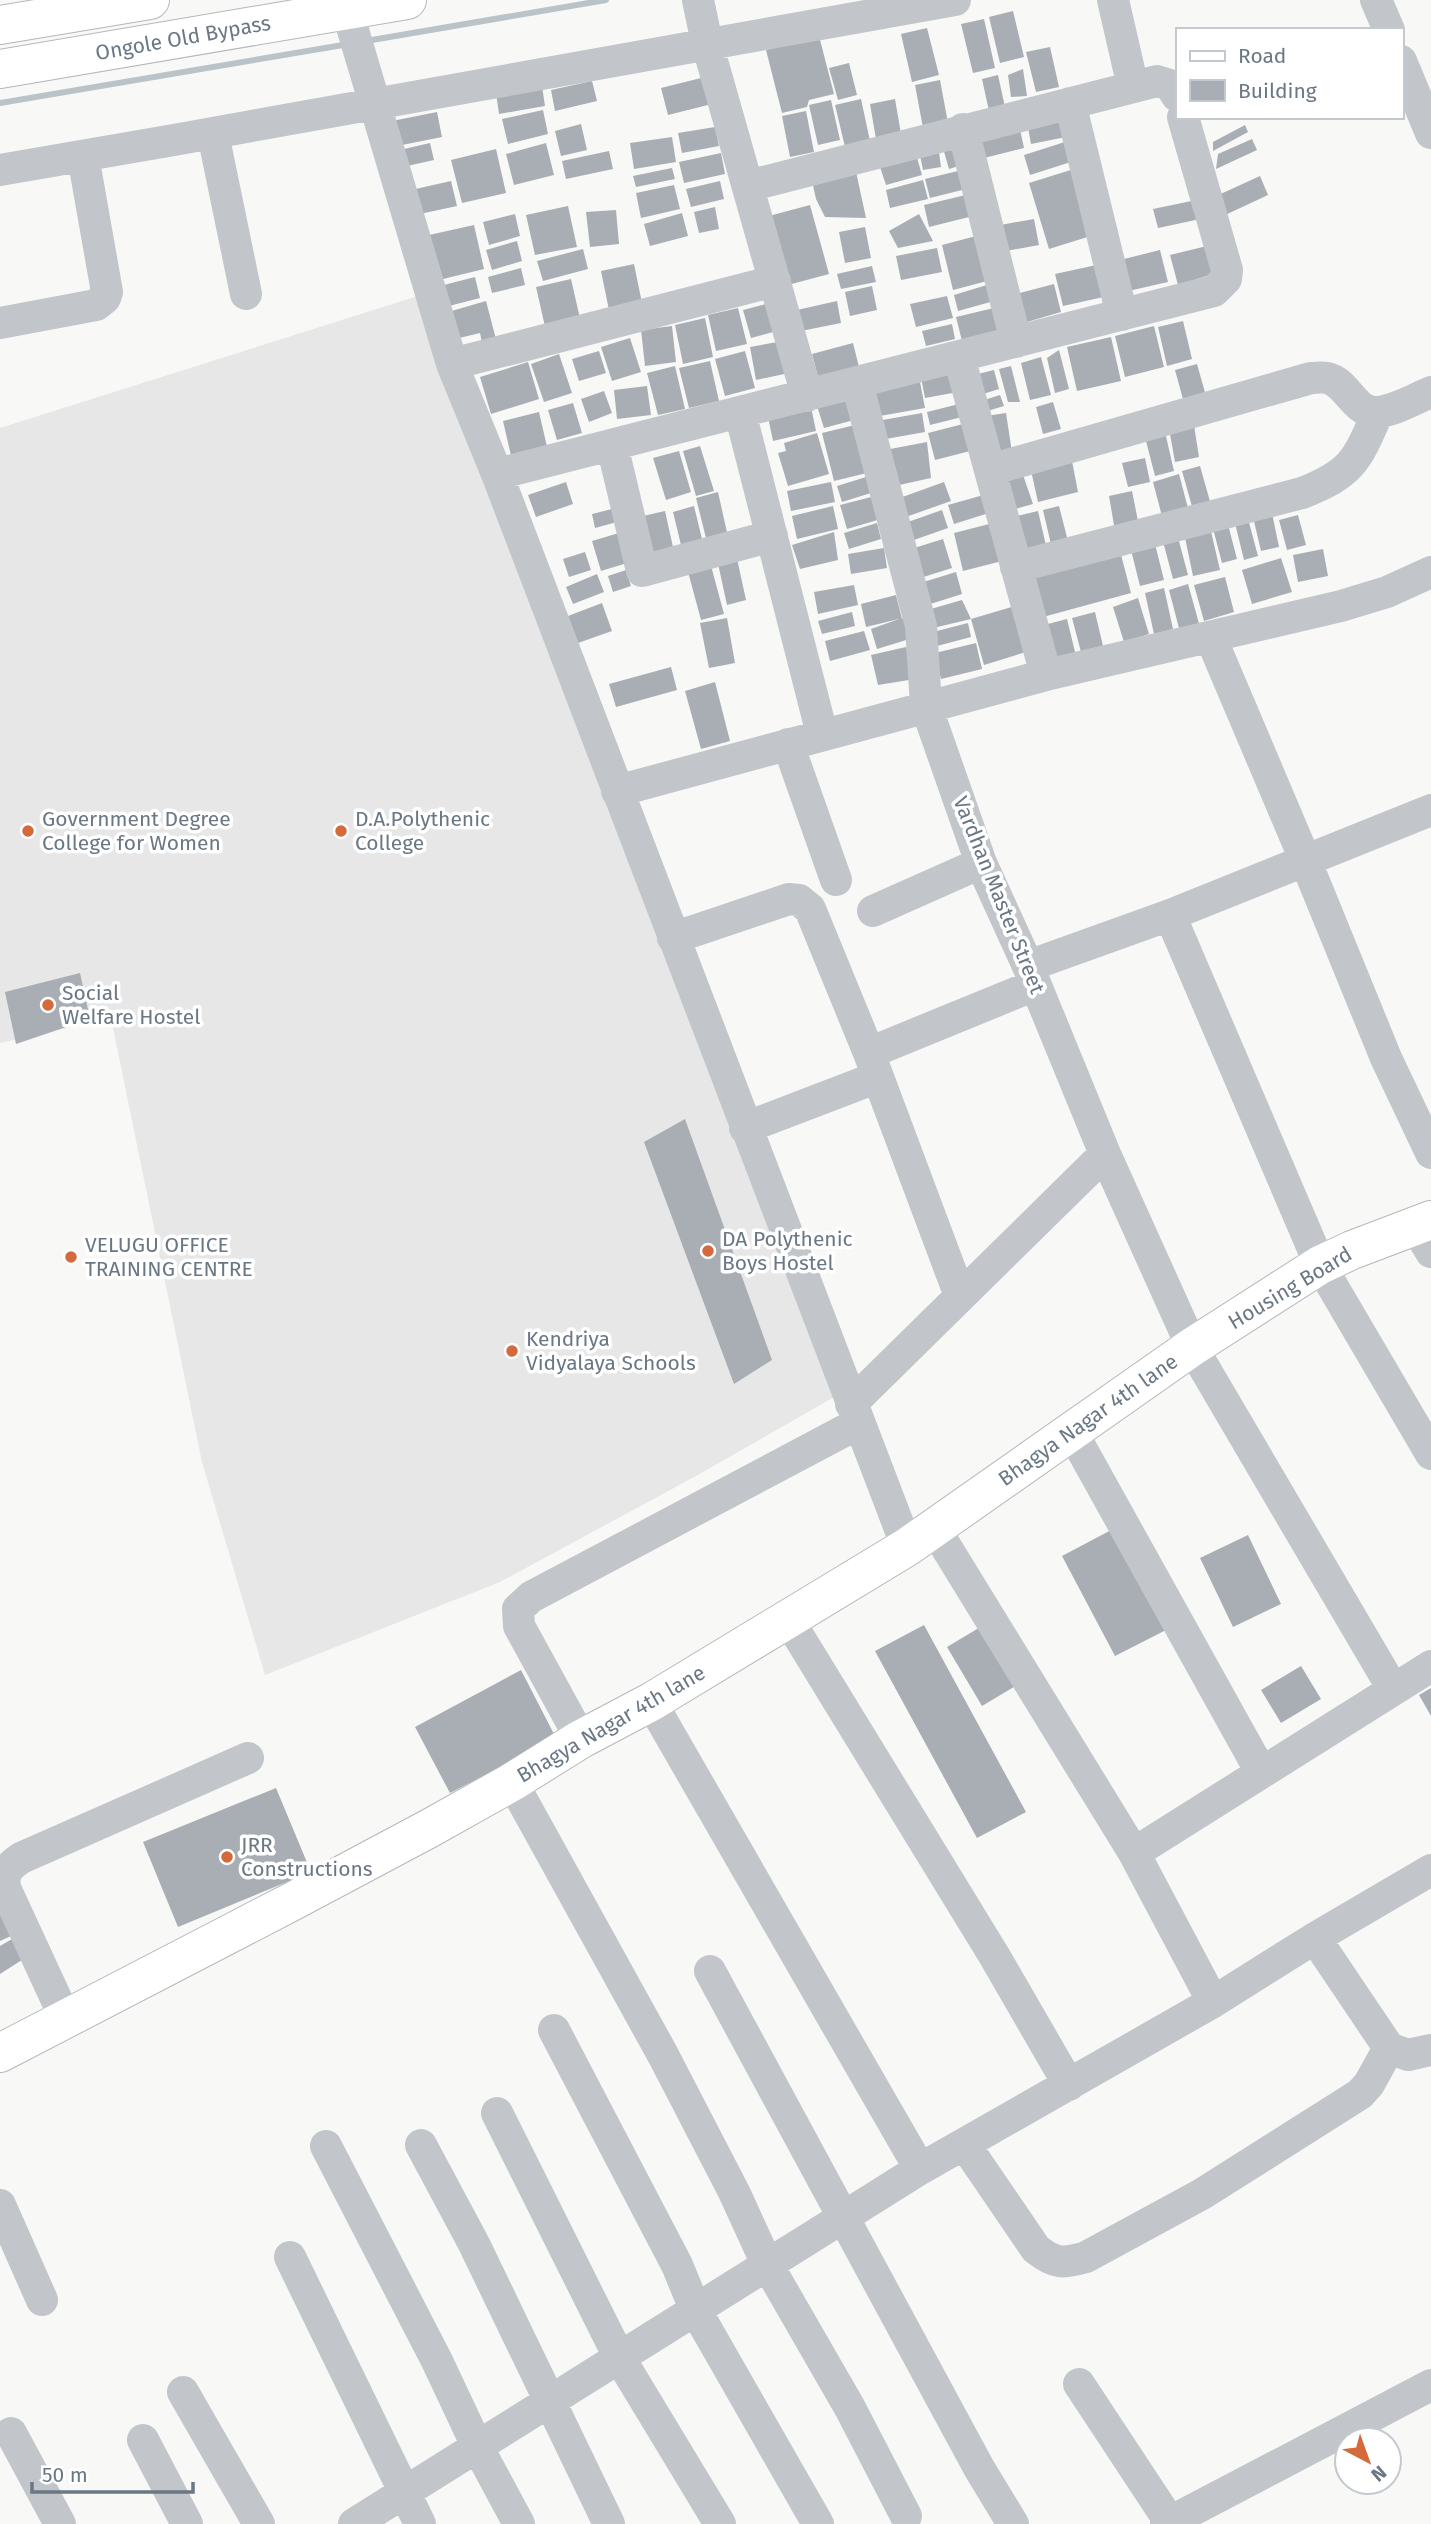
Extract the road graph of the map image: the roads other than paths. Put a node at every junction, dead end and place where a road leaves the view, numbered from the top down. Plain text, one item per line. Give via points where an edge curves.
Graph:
1 (150, 0) edge
2 (407, 0) edge
3 (956, 0) edge
4 (1114, 0) edge
5 (1376, 0) edge
6 (347, 10) junction
7 (703, 24) edge
8 (0, 25) edge
9 (1388, 28) edge
10 (1403, 66) edge
11 (0, 69) edge
12 (1133, 87) junction
13 (1176, 94) edge
14 (374, 102) junction
15 (1070, 103) junction
16 (1184, 119) edge
17 (963, 129) junction
18 (1431, 133) edge
19 (213, 134) junction
20 (83, 156) junction
21 (0, 170) edge
22 (748, 186) junction
23 (775, 281) junction
24 (246, 295) dead end
25 (1122, 315) junction
26 (0, 323) edge
27 (1016, 342) junction
28 (959, 357) junction
29 (452, 364) junction
30 (857, 383) junction
31 (1431, 392) edge
32 (807, 396) junction
33 (740, 412) junction
34 (1378, 412) junction
35 (612, 445) junction
36 (990, 470) junction
37 (497, 474) junction
38 (772, 536) junction
39 (1016, 567) junction
40 (1431, 572) edge
41 (1211, 638) junction
42 (1046, 675) junction
43 (926, 706) junction
44 (822, 734) junction
45 (788, 744) junction
46 (617, 791) junction
47 (1431, 810) edge
48 (1307, 862) junction
49 (981, 863) junction
50 (836, 880) dead end
51 (873, 911) dead end
52 (1170, 915) junction
53 (673, 938) junction
54 (1031, 976) junction
55 (873, 1065) junction
56 (745, 1128) junction
57 (1431, 1153) edge
58 (1105, 1154) junction
59 (1426, 1232) edge
60 (1320, 1265) junction
61 (960, 1296) junction
62 (1192, 1347) junction
63 (855, 1413) junction
64 (1072, 1432) junction
65 (1431, 1454) edge
66 (921, 1538) junction
67 (788, 1619) junction
68 (1431, 1666) edge
69 (1393, 1689) junction
70 (652, 1702) junction
71 (581, 1739) junction
72 (248, 1758) dead end
73 (1261, 1773) junction
74 (512, 1782) junction
75 (1134, 1853) junction
76 (1431, 1870) edge
77 (1315, 1938) junction
78 (710, 1971) dead end
79 (1213, 2003) junction
80 (66, 2020) junction
81 (554, 2030) dead end
82 (1389, 2048) junction
83 (1431, 2050) edge
84 (0, 2053) edge
85 (1069, 2085) junction
86 (497, 2113) dead end
87 (421, 2145) dead end
88 (965, 2145) junction
89 (326, 2146) dead end
90 (919, 2169) junction
91 (0, 2205) edge
92 (842, 2216) junction
93 (290, 2257) dead end
94 (767, 2263) junction
95 (42, 2300) dead end
96 (695, 2309) junction
97 (619, 2357) junction
98 (1079, 2384) dead end
99 (1431, 2385) edge
100 (183, 2392) dead end
101 (549, 2401) junction
102 (10, 2433) dead end
103 (143, 2440) dead end
104 (477, 2446) junction
105 (404, 2492) junction
106 (906, 2516) dead end
107 (1168, 2523) edge
108 (60, 2524) edge
109 (187, 2524) edge
110 (258, 2524) edge
111 (354, 2524) edge
112 (420, 2524) edge
113 (519, 2524) edge
114 (609, 2524) edge
115 (720, 2524) edge
116 (818, 2524) edge
117 (1013, 2524) edge

1 - 8 main road, Ongole Old Bypass
2 - 6 main road, Ongole Old Bypass
3 - 7 street
4 - 12 street
5 - 9 street
6 - 11 main road, Ongole Old Bypass
6 - 14 street
7 - 14 street
7 - 22 street
10 - 18 street
12 - 13 street via 1163,82
12 - 15 street
14 - 19 street
14 - 29 street
15 - 17 street
15 - 25 street
16 - 25 street via 1226,279 1214,291
17 - 22 street
17 - 27 street
19 - 20 street
19 - 24 street
20 - 21 street
20 - 26 street via 105,298 96,305
22 - 23 street
23 - 29 street
23 - 32 street
25 - 27 street
27 - 28 street
28 - 30 street
28 - 36 street
29 - 37 street
30 - 32 street
30 - 43 street, Vardhan Master Street via 921,626
31 - 34 street
32 - 33 street
33 - 35 street
33 - 38 street
34 - 36 street via 1360,407 1335,381 1311,378
34 - 39 street via 1353,463 1327,483
35 - 37 street
35 - 38 street via 642,571
36 - 39 street
37 - 46 street
38 - 44 street
39 - 42 street
40 - 41 street via 1341,606
41 - 42 street
41 - 48 street
42 - 43 street
43 - 44 street
43 - 49 street, Vardhan Master Street
44 - 45 street
45 - 46 street
45 - 50 street
46 - 53 street
47 - 48 street
48 - 52 street
48 - 57 street via 1386,1058
49 - 51 street
49 - 54 street, Vardhan Master Street
52 - 54 street
52 - 60 street
53 - 55 street via 789,899 799,900 810,909
53 - 56 street
54 - 55 street
54 - 58 street, Vardhan Master Street
55 - 56 street
55 - 61 street
56 - 63 street
58 - 61 street
58 - 62 street, Vardhan Master Street
59 - 60 main road, Housing Board
60 - 62 main road, Housing Board
60 - 65 street
61 - 63 street
62 - 64 main road, Bhagya Nagar 4th lane
62 - 69 street, Vardhan Master Street
63 - 66 street
63 - 71 street via 531,1597 519,1609 519,1626
64 - 66 main road, Bhagya Nagar 4th lane
64 - 73 street
66 - 67 main road, Bhagya Nagar 4th lane
66 - 75 street
67 - 70 main road, Bhagya Nagar 4th lane
67 - 85 street
68 - 69 street
69 - 73 street
70 - 71 main road, Bhagya Nagar 4th lane
70 - 90 street
71 - 74 main road, Bhagya Nagar 4th lane
72 - 80 street via 9,1866 5,1888
73 - 75 street
74 - 80 main road, Bhagya Nagar 4th lane
74 - 94 street via 663,2055
75 - 79 street
76 - 77 street
77 - 79 street
77 - 82 street
78 - 92 street
79 - 85 street
80 - 84 main road, Bhagya Nagar 4th lane
81 - 96 street via 677,2265
82 - 83 street via 1408,2055
82 - 88 street via 1360,2094 1202,2194 1086,2257 1068,2262 1050,2260 1036,2249
85 - 88 street
86 - 97 street
87 - 101 street
88 - 90 street
89 - 104 street
90 - 92 street
91 - 95 street
92 - 94 street
92 - 117 street
93 - 105 street
94 - 96 street
94 - 106 street
96 - 97 street
96 - 116 street
97 - 101 street
97 - 115 street
98 - 107 street
99 - 107 street
100 - 110 street
101 - 104 street
101 - 114 street
102 - 108 street
103 - 109 street
104 - 105 street
104 - 113 street
105 - 111 street
105 - 112 street

